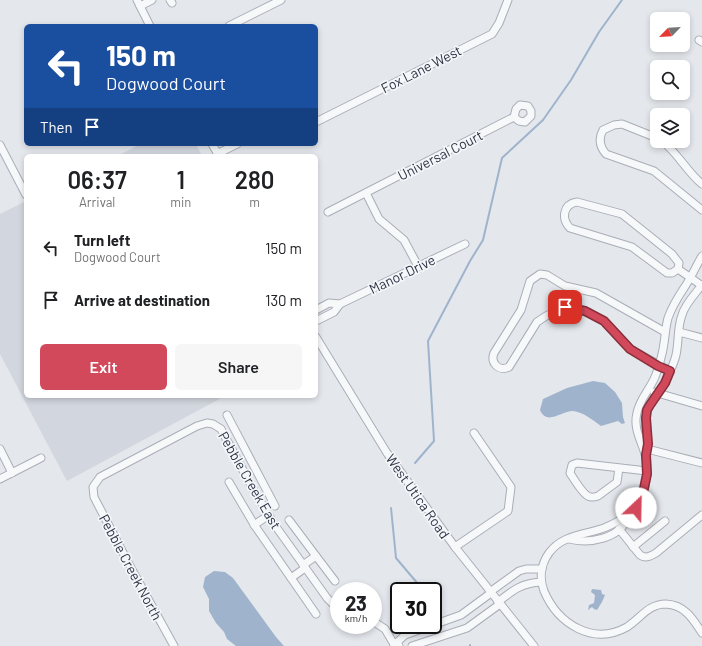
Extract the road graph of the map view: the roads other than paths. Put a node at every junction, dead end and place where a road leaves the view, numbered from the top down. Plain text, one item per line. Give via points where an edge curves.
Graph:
1 (152, 0) edge
2 (281, 0) edge
3 (508, 0) edge
4 (138, 3) edge
5 (149, 24) edge
6 (233, 24) edge
7 (514, 117) dead end
8 (318, 121) edge
9 (650, 135) edge
10 (0, 145) edge
11 (234, 146) edge
12 (671, 148) edge
13 (220, 154) edge
14 (702, 184) edge
15 (24, 191) edge
16 (366, 193) junction
17 (702, 210) edge
18 (328, 212) dead end
19 (465, 244) dead end
20 (702, 256) edge
21 (418, 266) junction
22 (678, 269) junction
23 (690, 277) junction
24 (702, 285) edge
25 (340, 304) junction
26 (318, 309) edge
27 (318, 320) edge
28 (665, 332) junction
29 (679, 333) junction
30 (702, 338) edge
31 (318, 340) edge
32 (658, 366) junction
33 (670, 371) junction
34 (649, 389) junction
35 (658, 394) junction
36 (702, 406) edge
37 (227, 415) dead end
38 (474, 433) dead end
39 (0, 449) edge
40 (647, 452) junction
41 (41, 458) dead end
42 (250, 460) junction
43 (702, 463) edge
44 (240, 465) junction
45 (619, 468) junction
46 (647, 471) junction
47 (12, 473) junction
48 (0, 479) edge
49 (229, 482) dead end
50 (94, 487) joint
51 (275, 506) dead end
52 (702, 515) edge
53 (269, 516) junction
54 (628, 517) junction
55 (289, 520) dead end
56 (665, 521) dead end
57 (254, 525) junction
58 (619, 529) junction
59 (569, 539) junction
60 (455, 547) junction
61 (633, 547) junction
62 (316, 556) junction
63 (304, 566) junction
64 (542, 569) junction
65 (291, 578) junction
66 (335, 581) dead end
67 (541, 582) junction
68 (491, 592) junction
69 (330, 602) edge
70 (499, 603) junction
71 (316, 614) dead end
72 (442, 622) edge
73 (382, 627) edge
74 (702, 633) edge
75 (407, 634) edge
76 (174, 646) edge
77 (396, 646) edge
78 (412, 646) edge
79 (534, 646) edge

1 - 4 street
2 - 6 street
3 - 8 street, Fox Lane West via 492,34
4 - 5 street
7 - 16 street, Universal Court
9 - 17 street via 626,125 616,124 603,130 600,140 606,154 654,171
10 - 15 street
11 - 13 street
12 - 14 street via 687,170
16 - 18 street, Universal Court
16 - 21 street via 379,219 404,240
19 - 21 street, Manor Drive
20 - 23 street
21 - 25 street, Manor Drive
22 - 22 street via 678,263 672,254 622,214 577,202 565,211 564,220 570,228 632,247 667,273
22 - 23 street
23 - 24 street
23 - 28 street via 671,312
24 - 29 street via 685,307
25 - 26 street, Manor Drive via 329,303
25 - 27 street, Manor Drive via 334,312
28 - 29 street
28 - 32 street
28 - 32 street via 596,293 565,286 547,275 540,274 530,281 521,310 492,359 500,368 509,367 538,322 568,307 585,311 604,321 630,349
29 - 30 street
29 - 33 street via 676,356
31 - 60 street, West Utica Road via 387,453
32 - 33 street
32 - 34 street
33 - 35 street
34 - 35 street
34 - 40 street via 639,406 636,418 637,431
35 - 36 street
35 - 40 street via 650,405 646,418
37 - 42 street
38 - 60 street via 511,487 508,510
39 - 47 street
40 - 43 street
40 - 46 street
41 - 47 street
42 - 44 street
42 - 51 street
44 - 50 street, Pebble Creek East via 221,429 207,423 100,477
44 - 53 street, Pebble Creek East
45 - 45 street via 577,463 572,466 570,473 586,494 592,497 598,496 618,482
45 - 46 street
46 - 54 street via 643,493
47 - 48 street
49 - 57 street
50 - 76 street, Pebble Creek North via 94,497
52 - 61 street via 652,555 643,557
53 - 57 street
53 - 63 street, Pebble Creek East
54 - 58 street
54 - 59 street
55 - 62 street
56 - 61 street
57 - 65 street
58 - 59 street via 592,540
58 - 61 street
59 - 64 street via 562,540 554,547
60 - 68 street, West Utica Road
62 - 63 street
62 - 66 street
63 - 65 street
63 - 69 street, Pebble Creek East
64 - 67 street
64 - 68 street via 526,569 516,573
65 - 71 street
67 - 70 street via 521,586
67 - 74 street via 549,600 563,619 588,634 622,630 647,610 661,604 684,610
68 - 70 street, West Utica Road
68 - 72 street via 461,615
70 - 78 street via 467,628
70 - 79 street, West Utica Road
73 - 77 street
75 - 77 street

